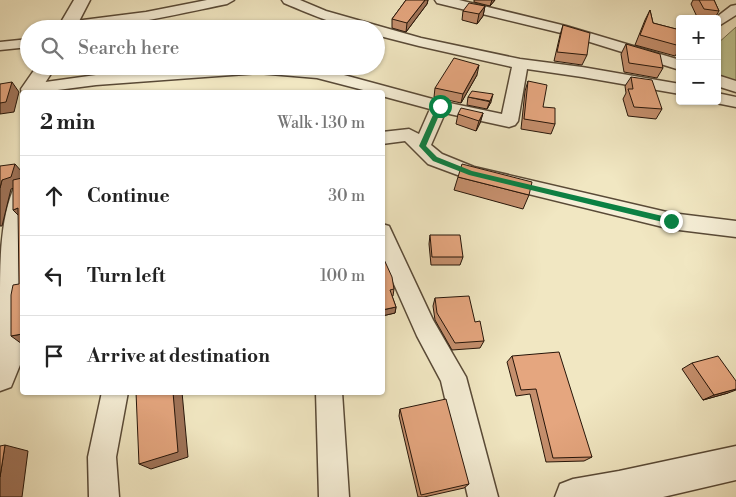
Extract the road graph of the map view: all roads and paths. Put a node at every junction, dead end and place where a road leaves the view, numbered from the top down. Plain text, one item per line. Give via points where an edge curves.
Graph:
1 (82, 0) edge
2 (227, 0) edge
3 (290, 0) edge
4 (442, 0) edge
5 (736, 9) edge
6 (71, 20) edge
7 (117, 20) edge
8 (341, 20) edge
9 (721, 20) edge
10 (385, 33) edge
11 (20, 44) edge
12 (0, 46) edge
13 (520, 64) junction
14 (676, 64) edge
15 (41, 75) edge
16 (151, 75) edge
17 (325, 75) edge
18 (721, 81) edge
19 (736, 87) edge
20 (676, 88) edge
21 (32, 90) edge
22 (37, 90) edge
23 (381, 90) edge
24 (385, 91) edge
25 (721, 99) edge
26 (736, 102) edge
27 (440, 106) junction
28 (385, 138) edge
29 (422, 146) junction
30 (20, 205) edge
31 (736, 229) edge
32 (385, 239) edge
33 (0, 376) edge
34 (114, 395) edge
35 (329, 395) edge
36 (736, 463) edge
37 (104, 497) edge
38 (334, 497) edge
39 (484, 497) edge
40 (573, 497) edge

1 - 6 street
2 - 7 street
3 - 8 street
4 - 14 street via 566,30
5 - 9 street
10 - 13 street
11 - 12 street
13 - 20 street
13 - 27 street via 509,121
15 - 21 street
16 - 22 street
17 - 23 street
18 - 19 street
24 - 27 street
25 - 26 street
27 - 29 street
28 - 29 street via 409,135
29 - 31 street via 435,159 480,175 671,221
30 - 33 street via 7,306 7,360
32 - 39 street via 425,328 453,377
34 - 37 street via 102,457
35 - 38 street
36 - 40 street

